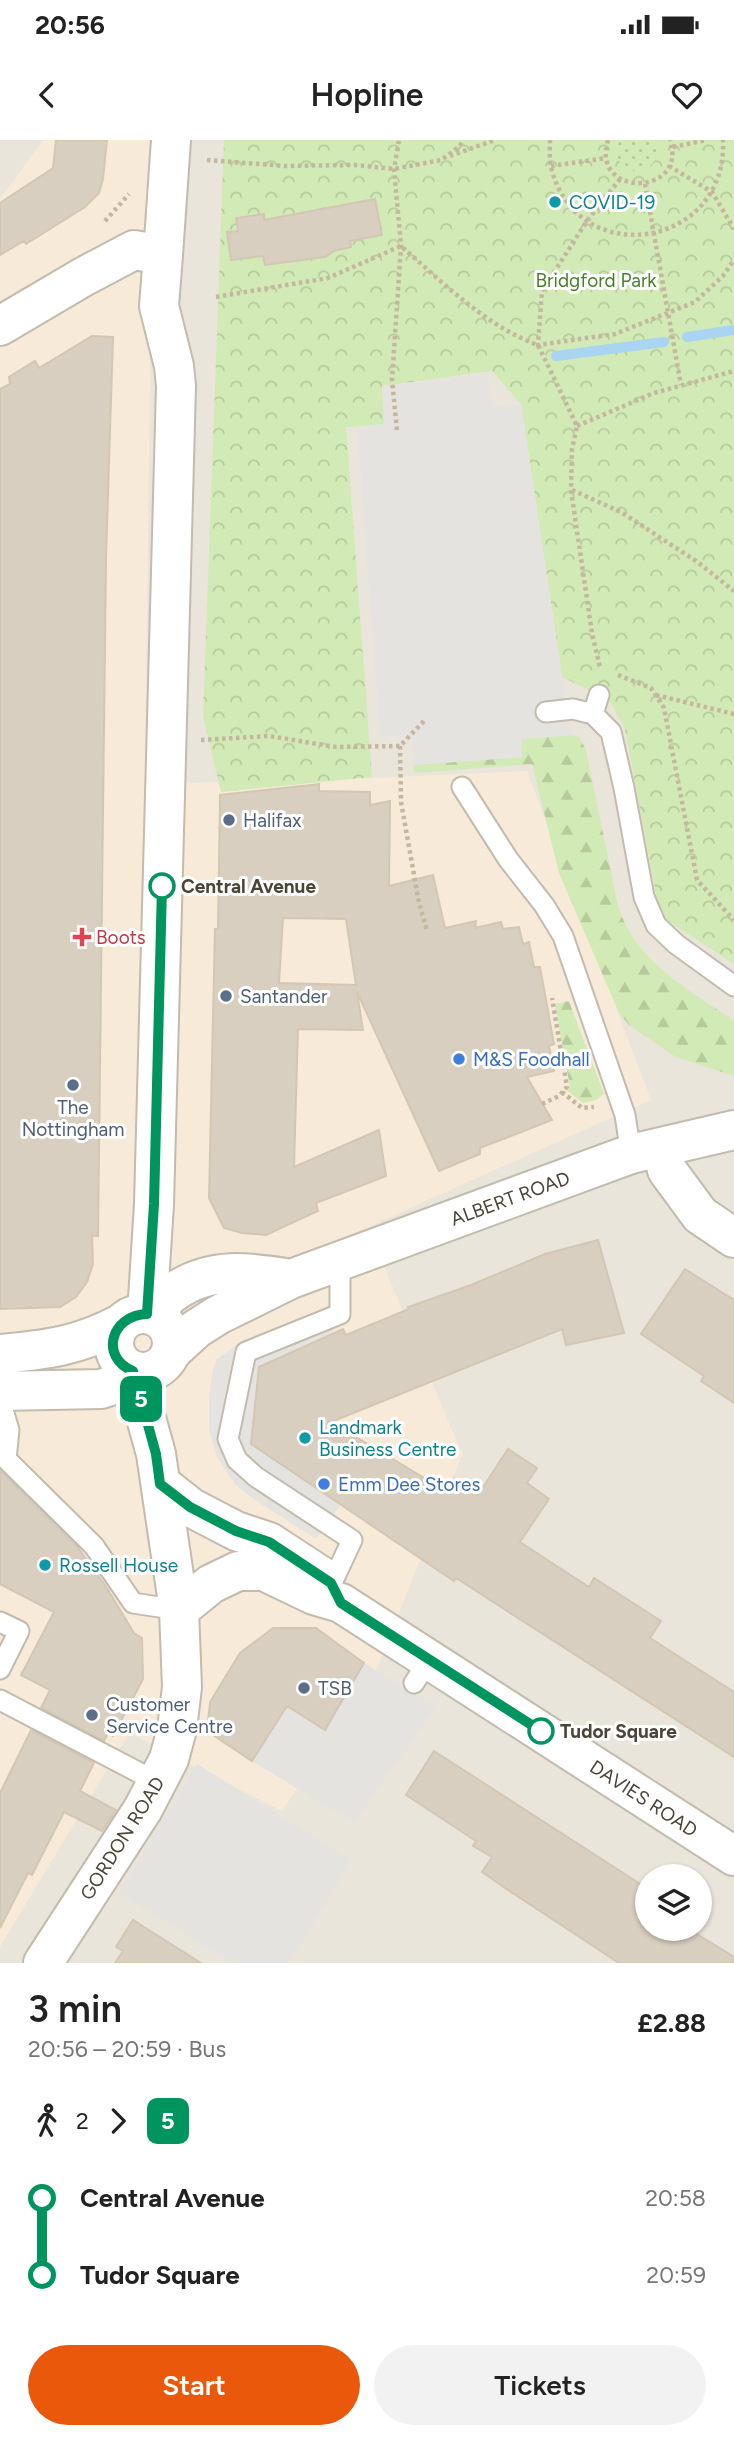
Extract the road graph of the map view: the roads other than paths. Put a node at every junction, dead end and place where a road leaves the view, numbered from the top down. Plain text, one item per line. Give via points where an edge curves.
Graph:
1 (171, 140) edge
2 (163, 255) junction
3 (0, 326) edge
4 (599, 695) dead end
5 (546, 712) dead end
6 (593, 714) junction
7 (463, 788) dead end
8 (734, 986) edge
9 (734, 1130) edge
10 (646, 1150) junction
11 (734, 1238) edge
12 (340, 1260) junction
13 (291, 1279) junction
14 (140, 1318) junction
15 (0, 1354) edge
16 (149, 1365) junction
17 (0, 1391) edge
18 (0, 1400) edge
19 (158, 1469) junction
20 (336, 1593) junction
21 (179, 1610) junction
22 (0, 1622) edge
23 (0, 1669) edge
24 (0, 1700) edge
25 (158, 1782) junction
26 (734, 1856) edge
27 (43, 1963) edge

1 - 2 street
2 - 3 street via 134,250
2 - 14 street via 159,306 176,386 154,1204
4 - 6 lane
5 - 6 lane via 573,709
6 - 8 lane via 611,732 644,897 656,925
7 - 10 lane via 563,936 625,1115
9 - 10 street, ALBERT ROAD
10 - 11 street via 700,1215
10 - 12 street, ALBERT ROAD
12 - 13 street, ALBERT ROAD
12 - 20 lane via 340,1314 246,1352 228,1439 237,1460 256,1477 352,1540
13 - 14 street via 243,1271 215,1275 174,1292
13 - 16 street, ALBERT ROAD via 218,1315
14 - 15 street via 63,1347
14 - 16 street via 167,1326 172,1343
14 - 16 street via 113,1340 113,1349 117,1358
16 - 17 street, ALBERT ROAD via 102,1389
16 - 19 street, GORDON ROAD
18 - 21 lane via 9,1430 6,1459 94,1546 133,1603
19 - 20 street, DAVIES ROAD via 190,1507 269,1542
19 - 21 street, GORDON ROAD
20 - 21 street, DAVIES ROAD via 314,1595 264,1571 238,1571 211,1584
20 - 26 street, DAVIES ROAD via 422,1671
21 - 25 street, GORDON ROAD via 181,1698 173,1748
22 - 23 lane via 19,1631
24 - 25 lane
25 - 27 street, GORDON ROAD

